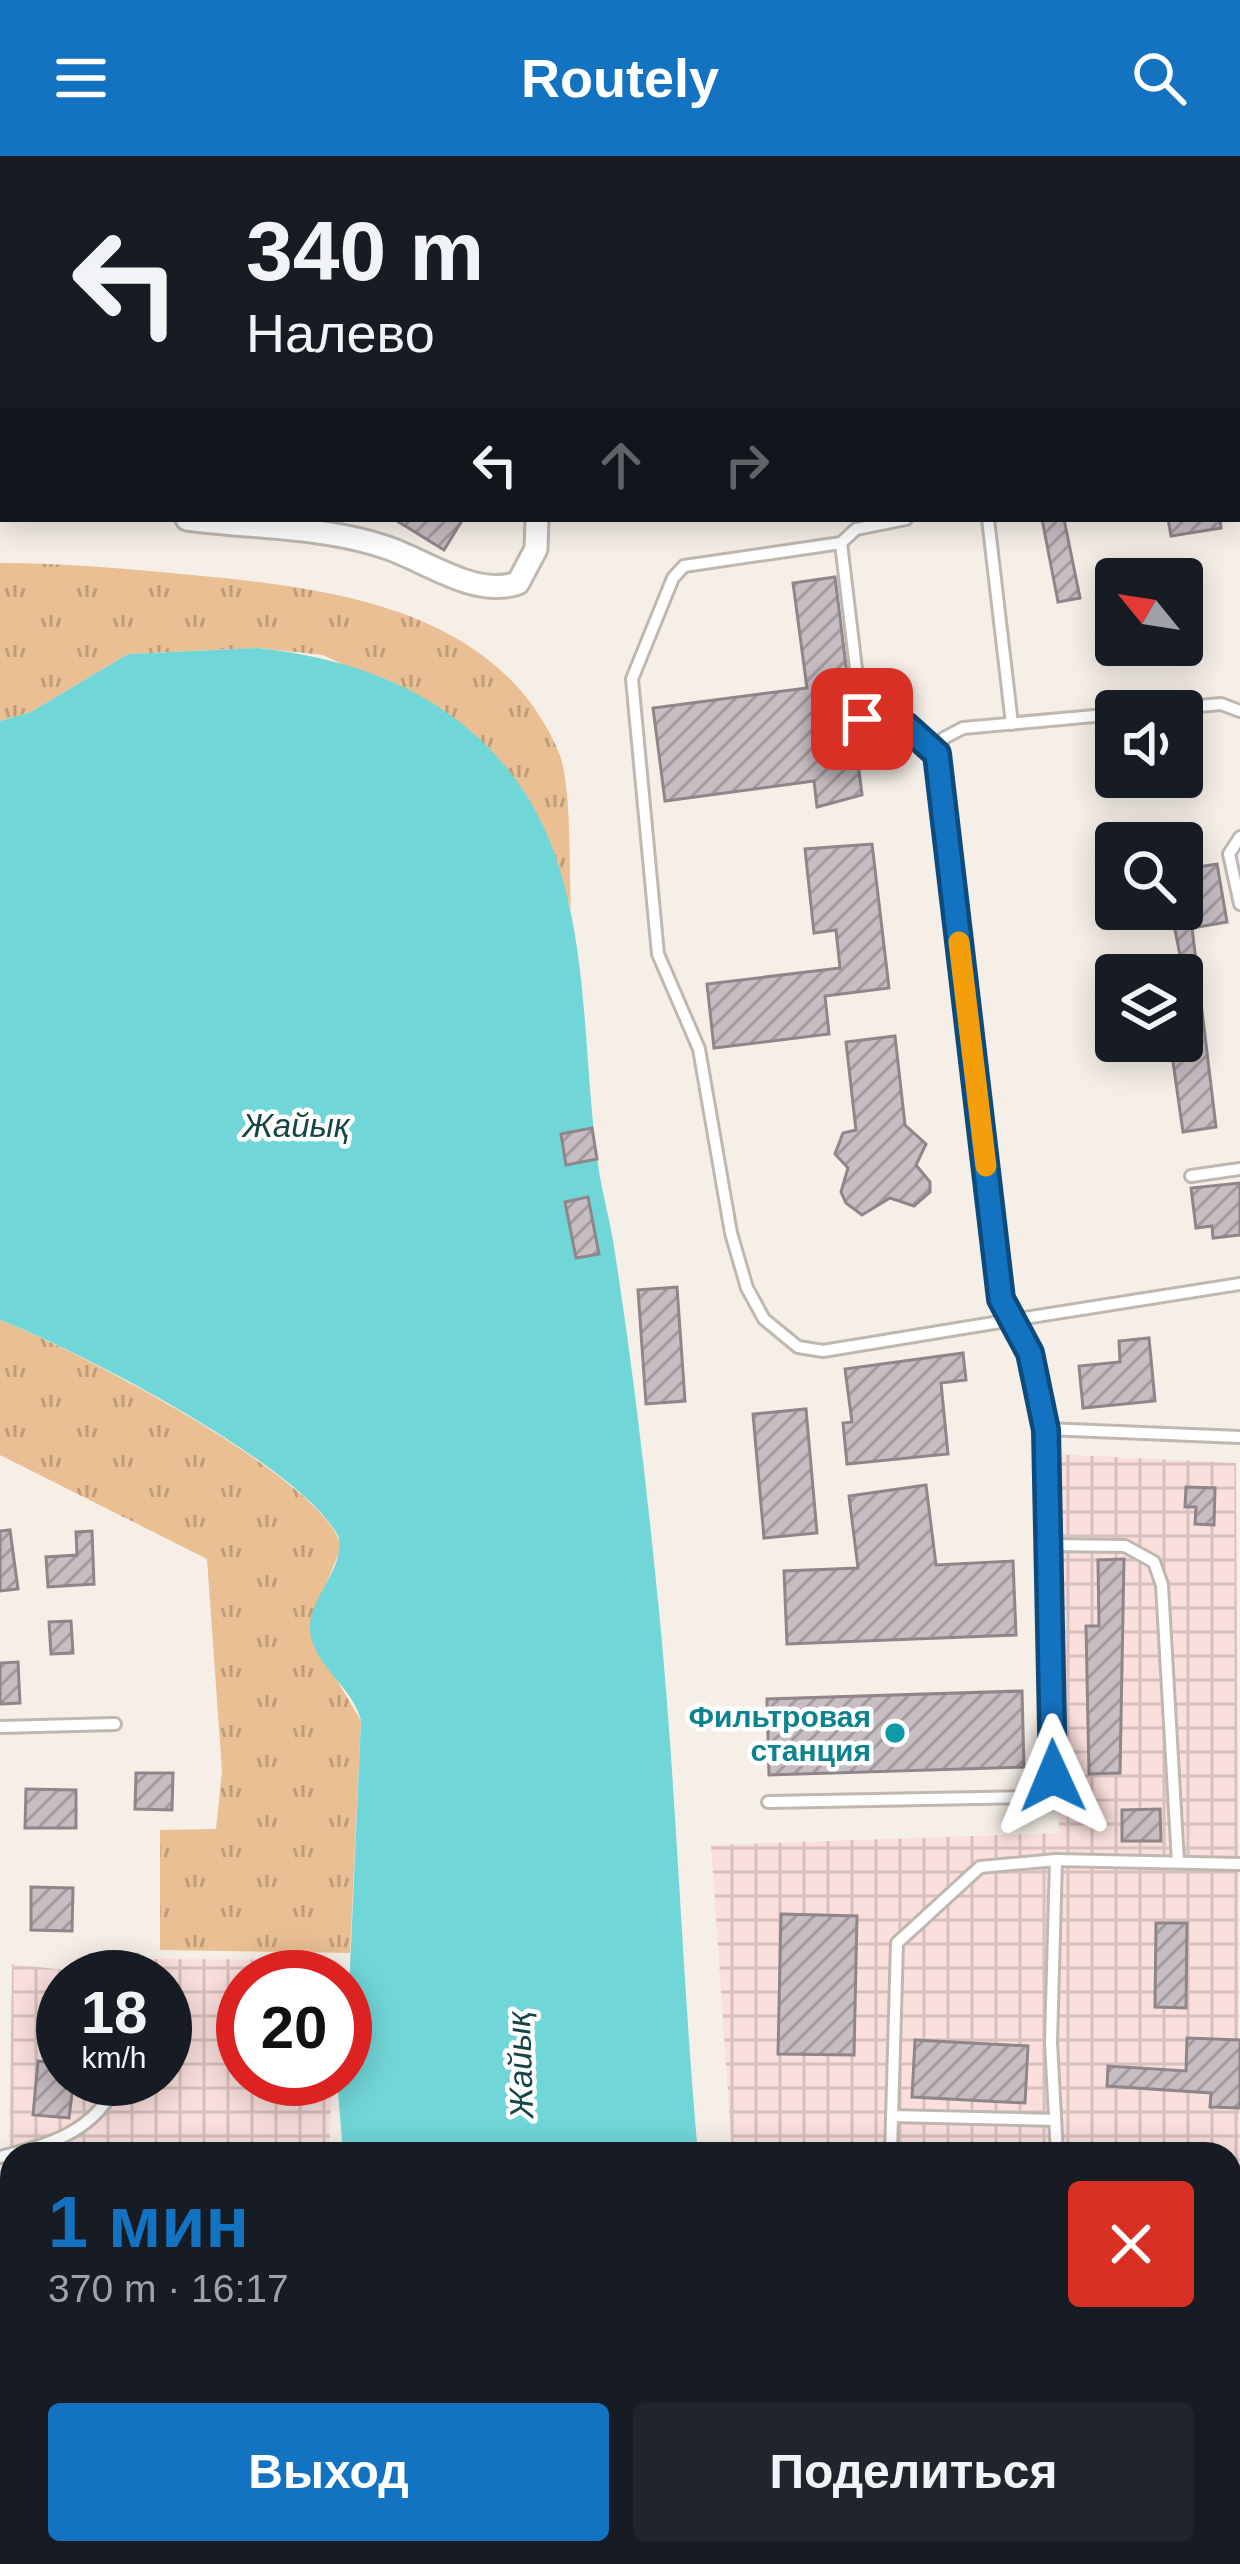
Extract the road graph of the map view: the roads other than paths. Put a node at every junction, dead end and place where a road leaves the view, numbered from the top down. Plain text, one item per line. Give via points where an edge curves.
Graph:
1 (220, 522) edge
2 (537, 522) edge
3 (892, 522) edge
4 (988, 522) edge
5 (841, 543) junction
6 (1203, 706) edge
7 (1240, 710) edge
8 (1095, 716) edge
9 (1012, 724) junction
10 (937, 754) junction
11 (1240, 837) edge
12 (1240, 904) edge
13 (1240, 1169) edge
14 (1191, 1176) dead end
15 (1240, 1284) edge
16 (1012, 1320) junction
17 (1046, 1430) junction
18 (1240, 1437) edge
19 (1048, 1545) junction
20 (115, 1724) dead end
21 (0, 1727) edge
22 (768, 1802) dead end
23 (1056, 1860) junction
24 (1178, 1862) junction
25 (1240, 1864) edge
26 (99, 2106) edge
27 (892, 2116) junction
28 (1055, 2120) junction
29 (61, 2142) edge
30 (892, 2142) edge
31 (1056, 2142) edge

1 - 2 street via 328,532 486,587 518,583 536,549
3 - 5 lane via 856,530
4 - 9 lane
5 - 10 lane via 862,719 871,728 906,726
5 - 16 lane via 698,561 674,578 632,679 658,954 699,1049 731,1233 764,1319 798,1347 824,1351
6 - 7 lane
8 - 9 lane
9 - 10 lane via 963,728 944,738
10 - 16 lane via 1001,1299
11 - 12 lane via 1229,854
13 - 14 lane
15 - 16 lane
16 - 17 lane via 1030,1353
17 - 18 lane
17 - 19 lane
19 - 22 lane via 1047,1790 1031,1797
19 - 24 lane via 1125,1546 1154,1562 1162,1585
20 - 21 lane
23 - 24 lane
23 - 27 lane via 980,1867 896,1942
23 - 28 lane
24 - 25 lane
26 - 29 lane
27 - 28 lane
27 - 30 lane
28 - 31 lane

